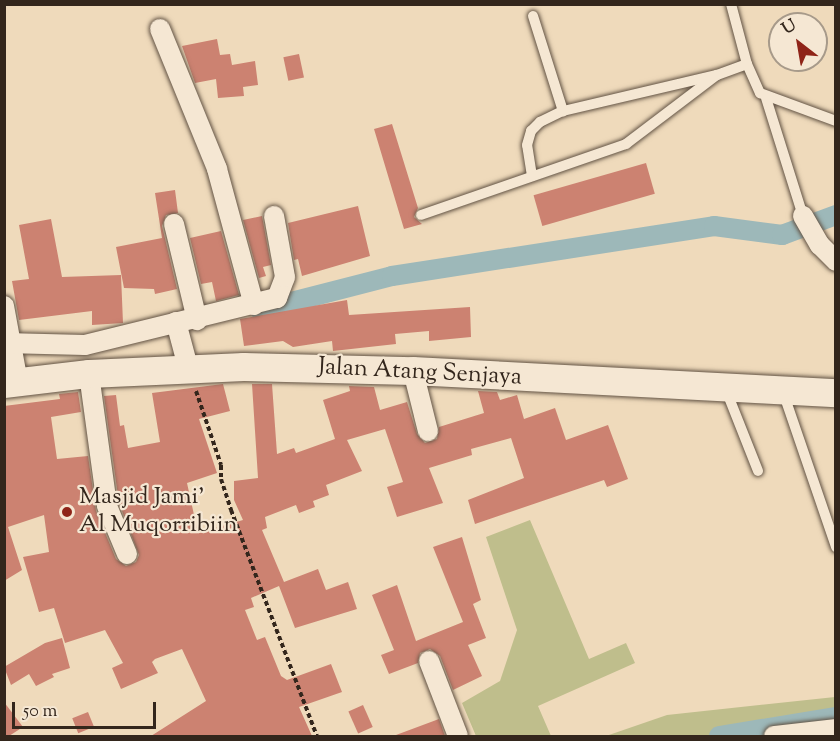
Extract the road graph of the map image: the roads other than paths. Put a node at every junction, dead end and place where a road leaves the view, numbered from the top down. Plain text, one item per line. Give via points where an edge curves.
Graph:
1 (731, 4) edge
2 (533, 16) dead end
3 (160, 28) dead end
4 (747, 64) junction
5 (717, 75) junction
6 (766, 98) junction
7 (563, 111) junction
8 (836, 121) edge
9 (532, 176) junction
10 (274, 216) dead end
11 (421, 216) dead end
12 (803, 216) joint
13 (174, 224) dead end
14 (836, 261) edge
15 (254, 305) junction
16 (4, 306) edge
17 (196, 320) junction
18 (176, 324) junction
19 (11, 346) edge
20 (186, 357) junction
21 (413, 371) junction
22 (89, 374) junction
23 (13, 380) edge
24 (724, 386) junction
25 (782, 388) junction
26 (836, 393) edge
27 (428, 431) dead end
28 (758, 471) dead end
29 (836, 547) edge
30 (127, 554) dead end
31 (429, 661) dead end
32 (836, 729) edge
33 (458, 736) edge
34 (774, 736) edge

1 - 4 lane
2 - 7 lane
3 - 15 street via 217,169
4 - 5 lane
4 - 6 lane
5 - 7 lane
5 - 9 lane via 626,144
6 - 8 lane
6 - 12 lane
7 - 9 lane via 531,131 527,145
9 - 11 lane
10 - 15 street via 285,277 277,298
12 - 14 street
13 - 17 street
15 - 17 street
16 - 19 street
17 - 18 street
18 - 19 street via 85,345
18 - 20 street
19 - 23 street
20 - 21 main road, Jalan Atang Senjaya
20 - 22 main road, Jalan Atang Senjaya
21 - 24 main road, Jalan Atang Senjaya
21 - 27 street
22 - 23 main road, Jalan Atang Senjaya
22 - 30 street via 107,506
24 - 25 main road, Jalan Atang Senjaya
24 - 28 lane
25 - 26 main road, Jalan Atang Senjaya
25 - 29 lane
31 - 33 street
32 - 34 street

